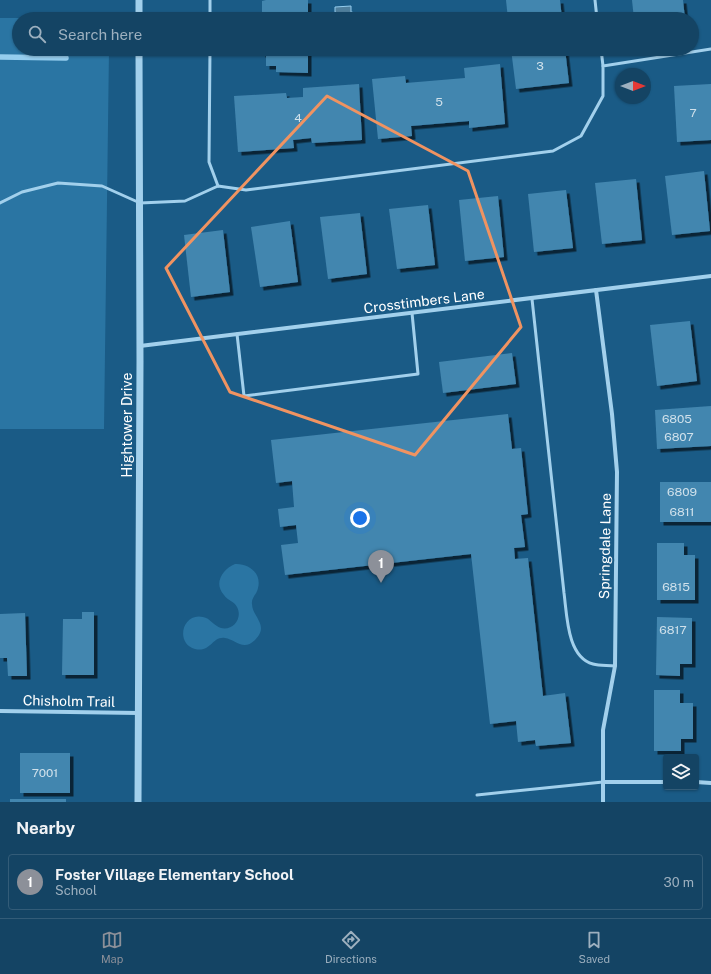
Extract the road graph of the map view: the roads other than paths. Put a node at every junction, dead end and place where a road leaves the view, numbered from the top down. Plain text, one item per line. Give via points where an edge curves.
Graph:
1 (139, 0) edge
2 (210, 0) edge
3 (595, 0) edge
4 (139, 12) edge
5 (210, 12) edge
6 (596, 12) edge
7 (711, 48) edge
8 (699, 50) edge
9 (140, 56) edge
10 (210, 56) edge
11 (602, 56) edge
12 (663, 56) edge
13 (603, 66) junction
14 (218, 186) junction
15 (0, 203) edge
16 (140, 203) junction
17 (711, 276) edge
18 (596, 290) junction
19 (532, 299) junction
20 (412, 313) junction
21 (237, 334) junction
22 (140, 346) junction
23 (615, 666) junction
24 (0, 711) edge
25 (138, 713) junction
26 (603, 782) junction
27 (663, 782) edge
28 (699, 782) edge
29 (711, 783) edge
30 (477, 795) dead end
31 (138, 802) edge
32 (603, 802) edge

1 - 4 street
2 - 5 lane
3 - 6 lane
7 - 8 lane
9 - 16 street, Hightower Drive
10 - 14 lane via 209,162
11 - 13 lane
12 - 13 lane
13 - 14 lane via 603,96 581,136 553,151 246,190
14 - 16 lane via 185,201
15 - 16 lane via 22,192 58,183 102,186
16 - 22 street, Hightower Drive
17 - 18 street, Crosstimbers Lane
18 - 19 street, Crosstimbers Lane
18 - 23 street, Springdale Lane via 617,472
19 - 20 street, Crosstimbers Lane
19 - 23 lane via 570,638 579,655 593,664
20 - 21 street, Crosstimbers Lane
20 - 21 lane via 418,374 244,396
21 - 22 street, Crosstimbers Lane
22 - 25 street, Hightower Drive
23 - 26 street, Springdale Lane via 603,730
24 - 25 street, Chisholm Trail
25 - 31 street, Hightower Drive
26 - 27 street
26 - 30 lane
26 - 32 street, Springdale Lane
28 - 29 street

